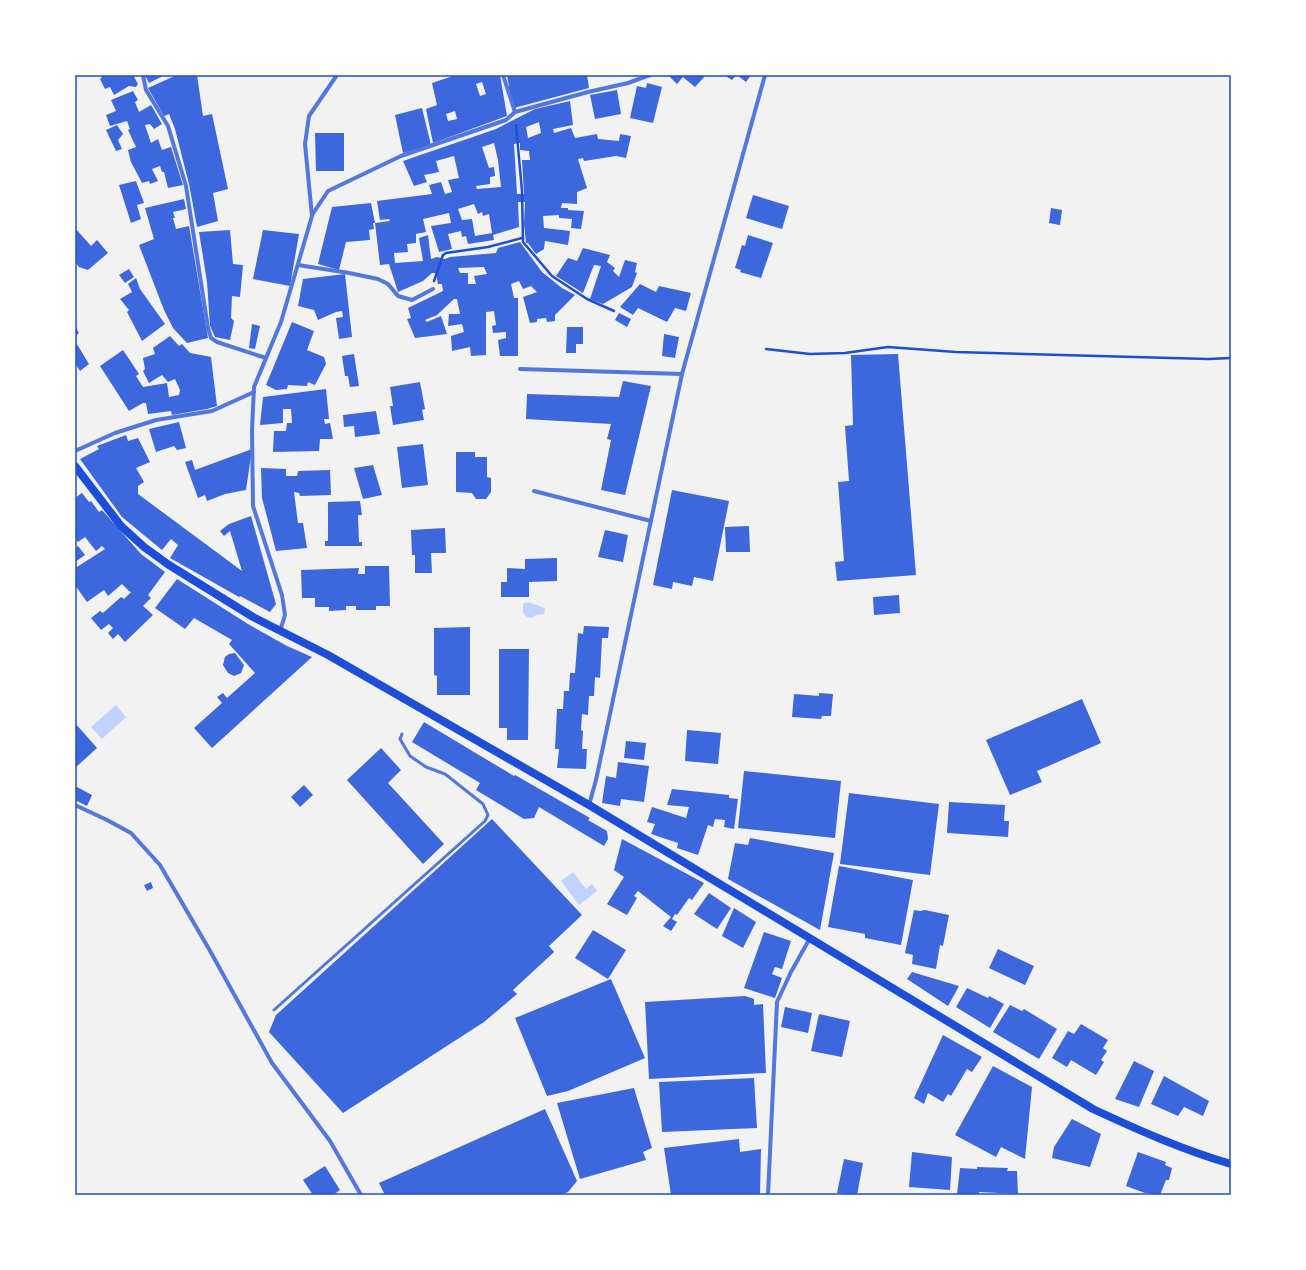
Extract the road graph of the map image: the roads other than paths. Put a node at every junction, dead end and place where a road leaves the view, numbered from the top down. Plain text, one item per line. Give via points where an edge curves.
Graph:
1 (143, 75) edge
2 (337, 75) edge
3 (503, 75) edge
4 (650, 75) edge
5 (765, 75) edge
6 (515, 112) junction
7 (312, 216) junction
8 (298, 266) junction
9 (433, 289) road end
10 (266, 358) junction
11 (520, 369) dead end
12 (682, 374) junction
13 (254, 392) junction
14 (75, 451) edge
15 (75, 466) edge
16 (534, 491) dead end
17 (650, 521) junction
18 (280, 631) junction
19 (402, 734) dead end
20 (75, 805) edge
21 (589, 806) junction
22 (810, 938) junction
23 (274, 1010) dead end
24 (1231, 1164) edge
25 (361, 1195) edge
26 (768, 1195) edge

1 - 10 street via 146,90 168,126 186,186 211,338 216,342
2 - 7 street via 309,116 305,144
3 - 6 street
4 - 6 street
5 - 12 street
6 - 7 street via 506,120 401,156 328,191
7 - 8 street
8 - 9 street via 378,279 388,284 398,296 412,300
8 - 10 street via 281,322
10 - 13 street
11 - 12 street
12 - 17 street
13 - 14 street via 212,411 156,420 115,433
13 - 18 street via 253,506 282,596 285,615
15 - 18 main road via 121,526 144,547 240,609
16 - 17 street
17 - 21 street
18 - 21 main road via 328,655
19 - 23 lane via 400,739 410,756 426,767 445,774 483,804 488,815 485,821
20 - 25 street via 131,833 160,865 272,1063 330,1141
21 - 22 main road
22 - 24 main road via 1093,1109 1195,1154
22 - 26 street via 777,1002

